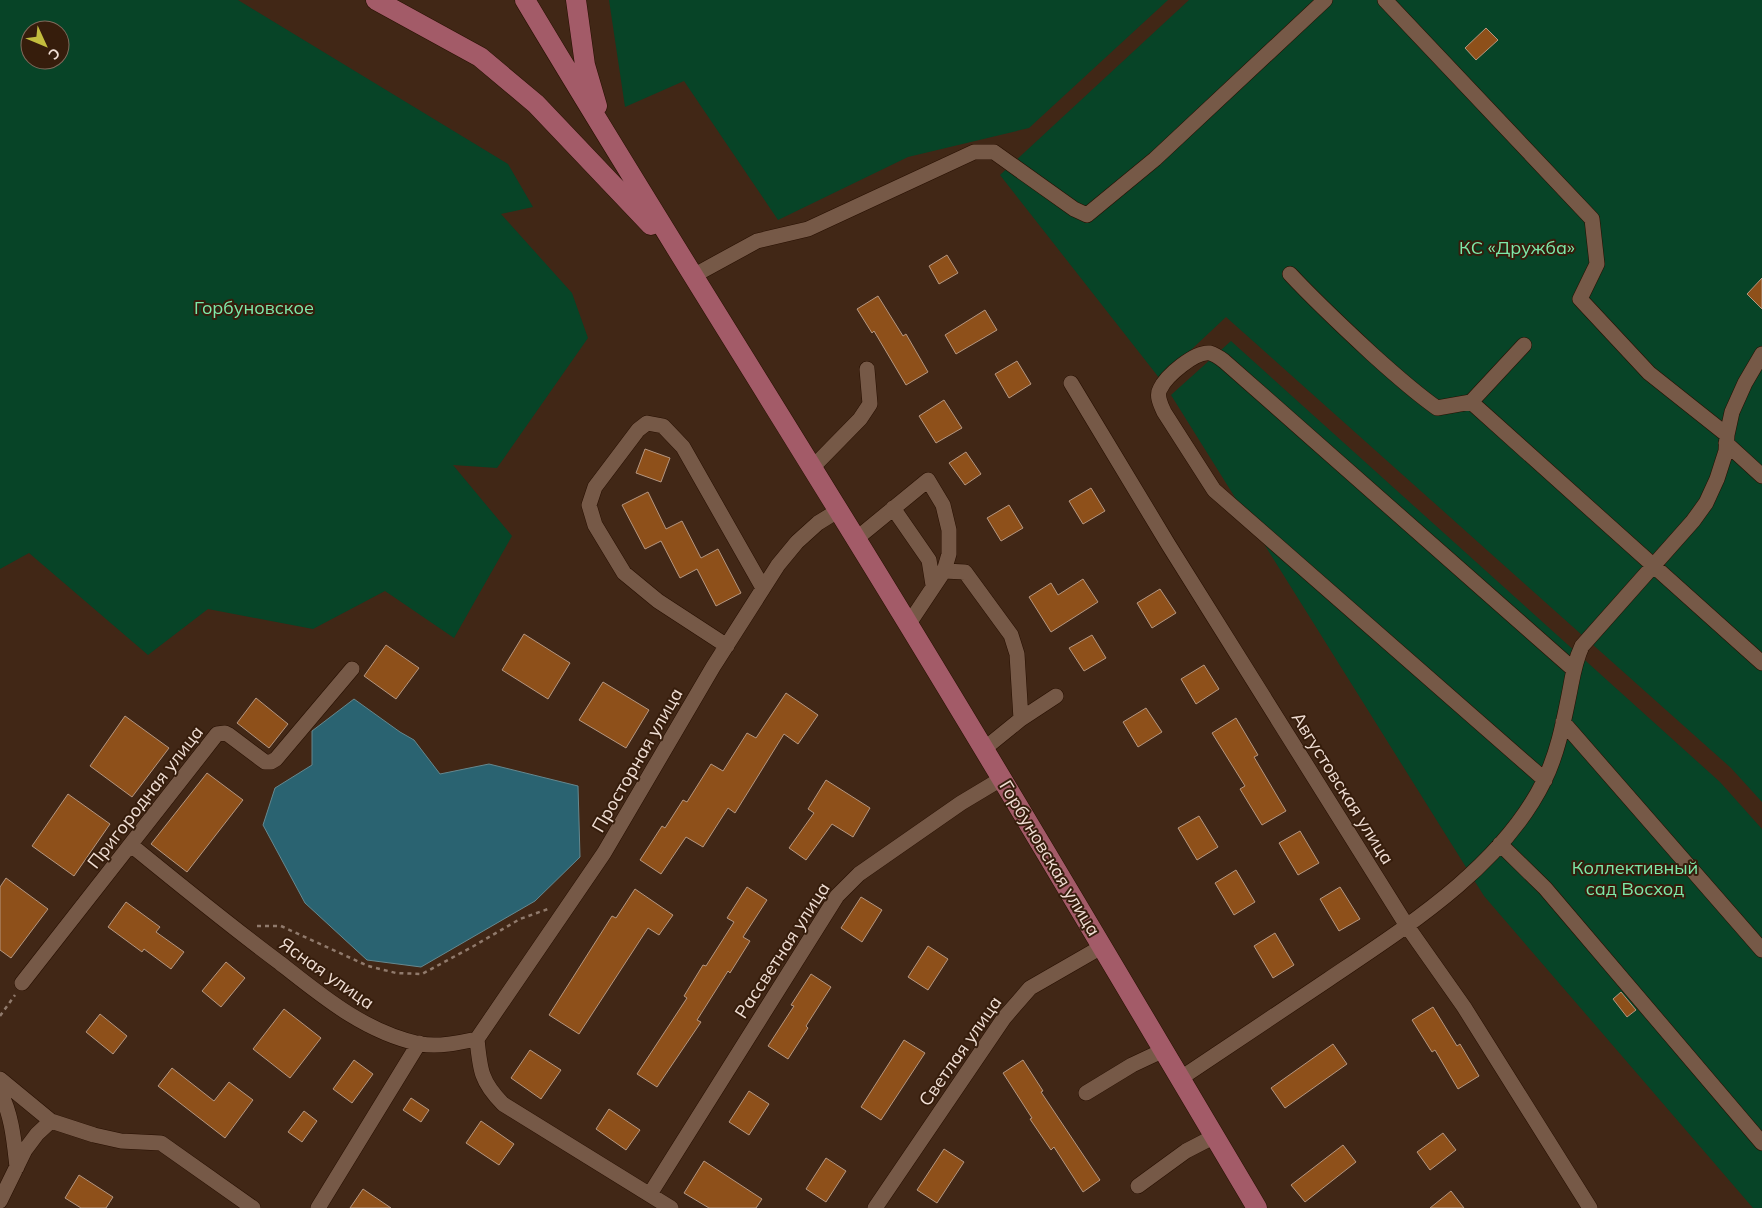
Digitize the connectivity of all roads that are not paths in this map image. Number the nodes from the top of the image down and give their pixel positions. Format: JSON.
{"nodes":[{"id":1,"x":376,"y":0,"type":"edge"},
{"id":2,"x":525,"y":0,"type":"edge"},
{"id":3,"x":576,"y":0,"type":"edge"},
{"id":4,"x":1325,"y":0,"type":"edge"},
{"id":5,"x":1385,"y":0,"type":"edge"},
{"id":6,"x":615,"y":150,"type":"junction"},
{"id":7,"x":680,"y":256,"type":"junction"},
{"id":8,"x":1290,"y":274,"type":"dead end"},
{"id":9,"x":693,"y":276,"type":"junction"},
{"id":10,"x":1524,"y":345,"type":"dead end"},
{"id":11,"x":1762,"y":354,"type":"edge"},
{"id":12,"x":867,"y":369,"type":"dead end"},
{"id":13,"x":1071,"y":383,"type":"dead end"},
{"id":14,"x":1470,"y":402,"type":"junction"},
{"id":15,"x":1726,"y":439,"type":"junction"},
{"id":16,"x":812,"y":468,"type":"junction"},
{"id":17,"x":1762,"y":476,"type":"edge"},
{"id":18,"x":893,"y":508,"type":"junction"},
{"id":19,"x":839,"y":510,"type":"junction"},
{"id":20,"x":856,"y":539,"type":"junction"},
{"id":21,"x":1653,"y":566,"type":"junction"},
{"id":22,"x":944,"y":571,"type":"junction"},
{"id":23,"x":933,"y":585,"type":"junction"},
{"id":24,"x":764,"y":588,"type":"junction"},
{"id":25,"x":908,"y":625,"type":"junction"},
{"id":26,"x":727,"y":646,"type":"junction"},
{"id":27,"x":1762,"y":663,"type":"edge"},
{"id":28,"x":352,"y":669,"type":"dead end"},
{"id":29,"x":1573,"y":669,"type":"junction"},
{"id":30,"x":1056,"y":696,"type":"dead end"},
{"id":31,"x":1021,"y":719,"type":"junction"},
{"id":32,"x":1563,"y":722,"type":"junction"},
{"id":33,"x":984,"y":749,"type":"junction"},
{"id":34,"x":1001,"y":779,"type":"junction"},
{"id":35,"x":1545,"y":780,"type":"junction"},
{"id":36,"x":1500,"y":844,"type":"junction"},
{"id":37,"x":130,"y":845,"type":"junction"},
{"id":38,"x":1407,"y":926,"type":"junction"},
{"id":39,"x":1104,"y":946,"type":"junction"},
{"id":40,"x":1762,"y":950,"type":"edge"},
{"id":41,"x":22,"y":983,"type":"road end"},
{"id":42,"x":477,"y":1039,"type":"junction"},
{"id":43,"x":419,"y":1043,"type":"junction"},
{"id":44,"x":1164,"y":1050,"type":"junction"},
{"id":45,"x":1181,"y":1078,"type":"junction"},
{"id":46,"x":0,"y":1079,"type":"edge"},
{"id":47,"x":0,"y":1092,"type":"edge"},
{"id":48,"x":1086,"y":1093,"type":"dead end"},
{"id":49,"x":51,"y":1121,"type":"junction"},
{"id":50,"x":1215,"y":1136,"type":"junction"},
{"id":51,"x":1762,"y":1143,"type":"edge"},
{"id":52,"x":17,"y":1168,"type":"junction"},
{"id":53,"x":1138,"y":1186,"type":"dead end"},
{"id":54,"x":650,"y":1194,"type":"junction"},
{"id":55,"x":0,"y":1201,"type":"edge"},
{"id":56,"x":1256,"y":1207,"type":"edge"},
{"id":57,"x":253,"y":1208,"type":"edge"},
{"id":58,"x":318,"y":1208,"type":"edge"},
{"id":59,"x":671,"y":1208,"type":"edge"},
{"id":60,"x":875,"y":1208,"type":"edge"},
{"id":61,"x":1590,"y":1208,"type":"edge"}],
"edges":[{"from":1,"to":7,"type":"main road"},
{"from":2,"to":6,"type":"main road"},
{"from":3,"to":6,"type":"main road"},
{"from":4,"to":9,"type":"street"},
{"from":5,"to":15,"type":"street"},
{"from":6,"to":7,"type":"main road"},
{"from":7,"to":9,"type":"main road","name":"Горбуновская улица"},
{"from":8,"to":14,"type":"street"},
{"from":9,"to":16,"type":"main road","name":"Горбуновская улица"},
{"from":10,"to":14,"type":"street"},
{"from":11,"to":15,"type":"street"},
{"from":12,"to":16,"type":"street"},
{"from":13,"to":38,"type":"street","name":"Августовская улица"},
{"from":14,"to":21,"type":"street"},
{"from":15,"to":17,"type":"street"},
{"from":15,"to":21,"type":"street"},
{"from":16,"to":19,"type":"main road","name":"Горбуновская улица"},
{"from":18,"to":20,"type":"street"},
{"from":18,"to":22,"type":"street"},
{"from":18,"to":23,"type":"street"},
{"from":19,"to":20,"type":"main road","name":"Горбуновская улица"},
{"from":19,"to":24,"type":"street","name":"Просторная улица"},
{"from":20,"to":25,"type":"main road","name":"Горбуновская улица"},
{"from":21,"to":27,"type":"street"},
{"from":21,"to":29,"type":"street"},
{"from":22,"to":23,"type":"street"},
{"from":22,"to":31,"type":"street"},
{"from":23,"to":25,"type":"street"},
{"from":24,"to":26,"type":"street","name":"Просторная улица"},
{"from":24,"to":26,"type":"street"},
{"from":25,"to":33,"type":"main road","name":"Горбуновская улица"},
{"from":26,"to":42,"type":"street","name":"Просторная улица"},
{"from":28,"to":37,"type":"street","name":"Пригородная улица"},
{"from":29,"to":32,"type":"street"},
{"from":29,"to":35,"type":"street"},
{"from":30,"to":31,"type":"street"},
{"from":31,"to":33,"type":"street"},
{"from":32,"to":35,"type":"street"},
{"from":32,"to":40,"type":"street"},
{"from":33,"to":34,"type":"main road","name":"Горбуновская улица"},
{"from":34,"to":39,"type":"main road","name":"Горбуновская улица"},
{"from":34,"to":54,"type":"street","name":"Рассветная улица"},
{"from":35,"to":36,"type":"street"},
{"from":36,"to":38,"type":"street"},
{"from":36,"to":51,"type":"street"},
{"from":37,"to":41,"type":"street","name":"Пригородная улица"},
{"from":37,"to":43,"type":"street","name":"Ясная улица"},
{"from":38,"to":45,"type":"street"},
{"from":38,"to":61,"type":"street","name":"Августовская улица"},
{"from":39,"to":44,"type":"main road","name":"Горбуновская улица"},
{"from":39,"to":60,"type":"street","name":"Светлая улица"},
{"from":42,"to":43,"type":"street","name":"Ясная улица"},
{"from":42,"to":54,"type":"street"},
{"from":43,"to":58,"type":"street"},
{"from":44,"to":45,"type":"main road","name":"Горбуновская улица"},
{"from":44,"to":48,"type":"street"},
{"from":45,"to":50,"type":"main road","name":"Горбуновская улица"},
{"from":46,"to":49,"type":"street"},
{"from":47,"to":52,"type":"street"},
{"from":49,"to":52,"type":"street"},
{"from":49,"to":57,"type":"street"},
{"from":50,"to":53,"type":"street"},
{"from":50,"to":56,"type":"main road","name":"Горбуновская улица"},
{"from":52,"to":55,"type":"street"},
{"from":54,"to":59,"type":"street"}]}
